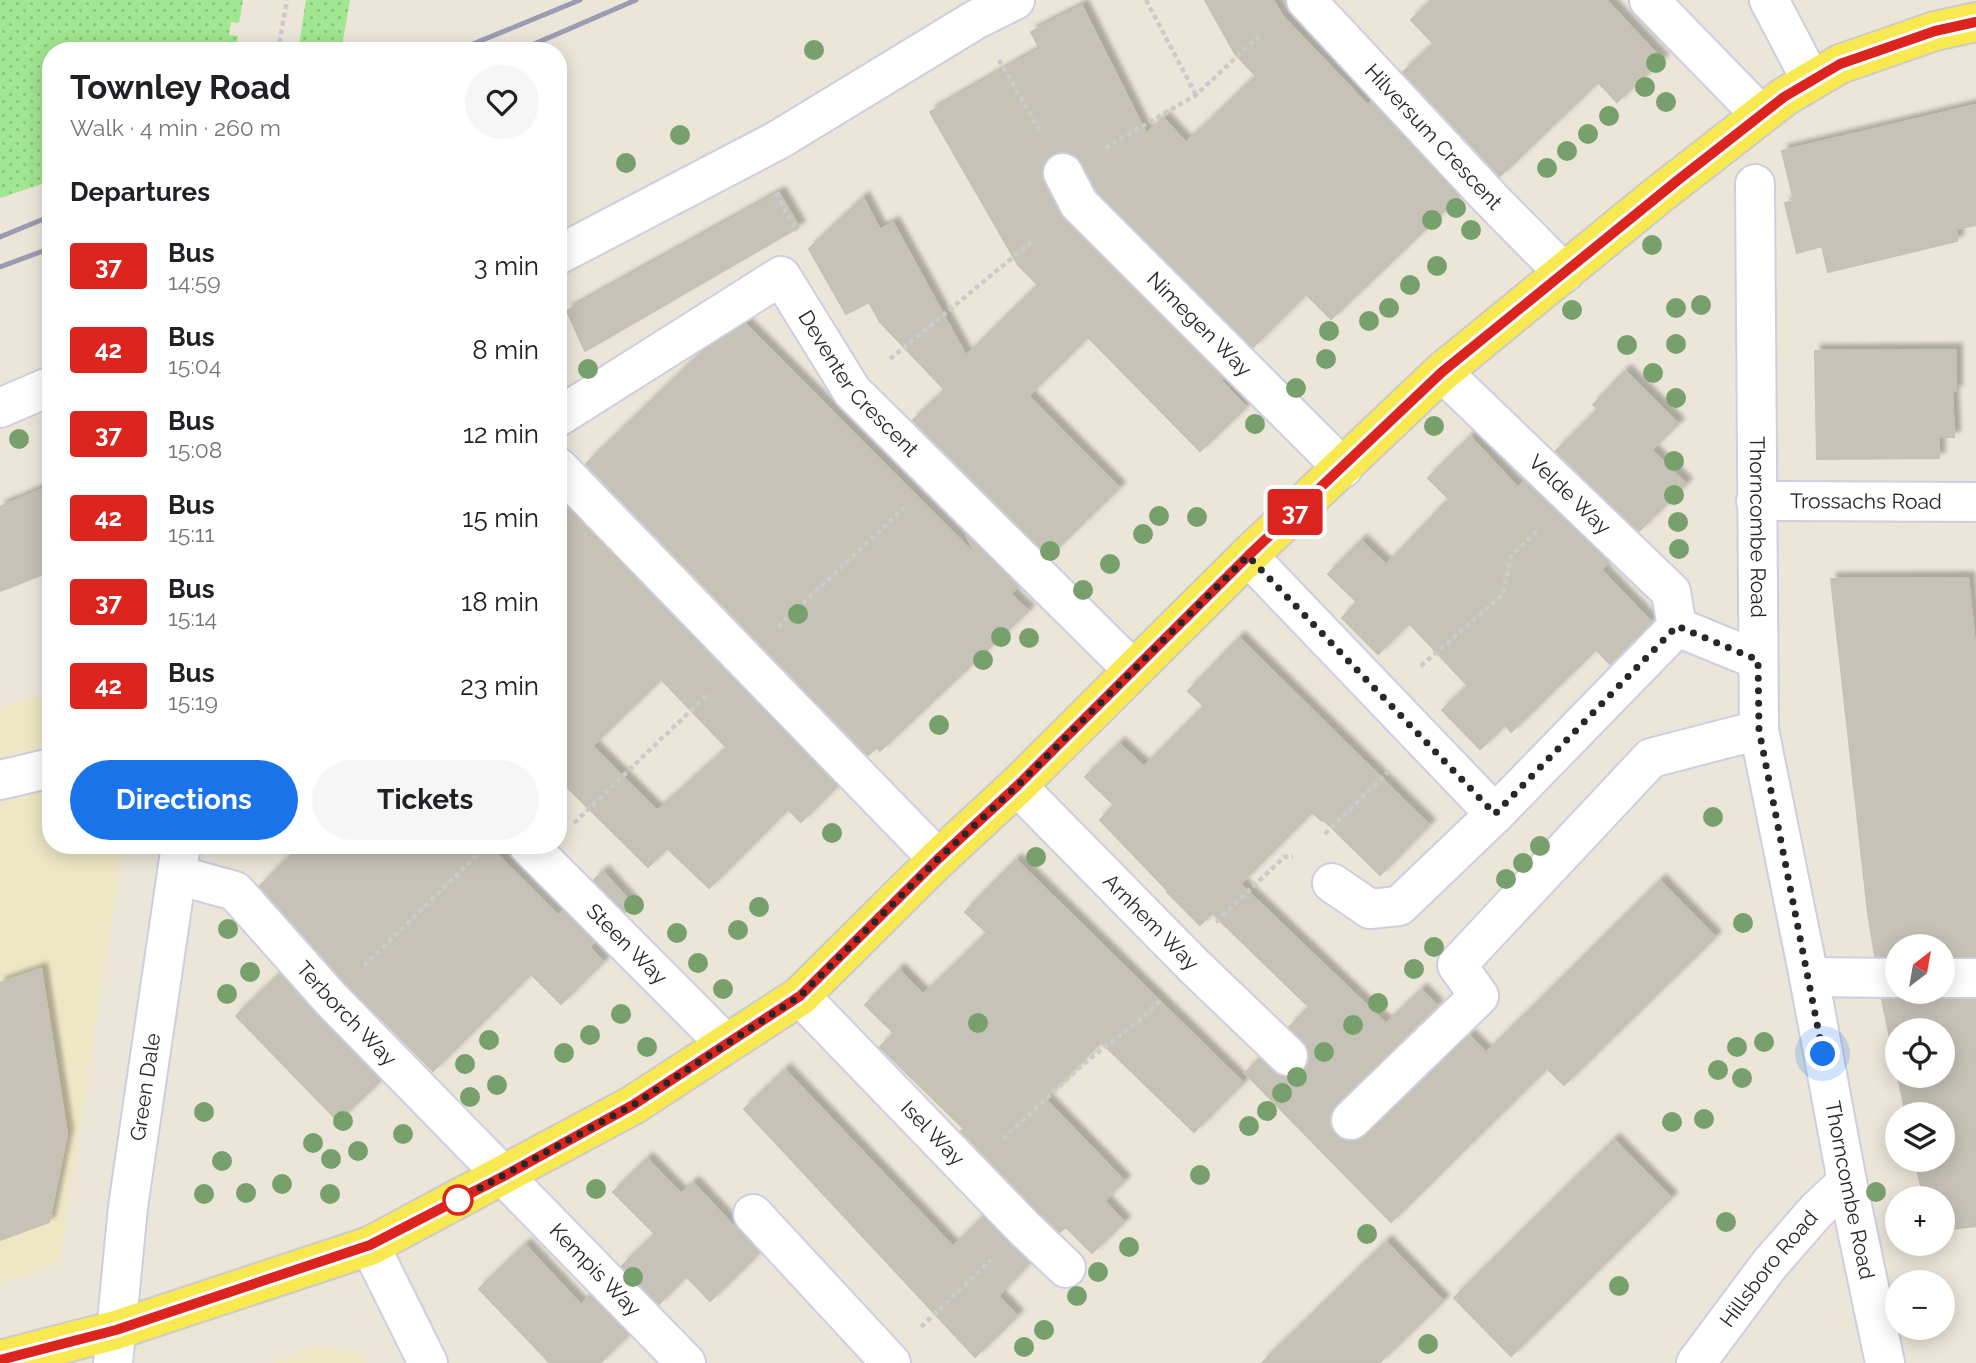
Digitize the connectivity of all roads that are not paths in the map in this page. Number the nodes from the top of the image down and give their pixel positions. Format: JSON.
{"nodes":[{"id":1,"x":1015,"y":0,"type":"edge"},
{"id":2,"x":1306,"y":0,"type":"edge"},
{"id":3,"x":1649,"y":0,"type":"edge"},
{"id":4,"x":1769,"y":0,"type":"edge"},
{"id":5,"x":1976,"y":22,"type":"edge"},
{"id":6,"x":1811,"y":80,"type":"junction"},
{"id":7,"x":1760,"y":114,"type":"junction"},
{"id":8,"x":1063,"y":173,"type":"road end"},
{"id":9,"x":1755,"y":184,"type":"dead end"},
{"id":10,"x":567,"y":250,"type":"edge"},
{"id":11,"x":1564,"y":273,"type":"junction"},
{"id":12,"x":1442,"y":372,"type":"junction"},
{"id":13,"x":42,"y":390,"type":"edge"},
{"id":14,"x":0,"y":408,"type":"edge"},
{"id":15,"x":567,"y":411,"type":"edge"},
{"id":16,"x":1343,"y":468,"type":"junction"},
{"id":17,"x":567,"y":476,"type":"edge"},
{"id":18,"x":1756,"y":501,"type":"junction"},
{"id":19,"x":1976,"y":502,"type":"edge"},
{"id":20,"x":1248,"y":556,"type":"junction"},
{"id":21,"x":1677,"y":626,"type":"junction"},
{"id":22,"x":1758,"y":660,"type":"junction"},
{"id":23,"x":1132,"y":669,"type":"junction"},
{"id":24,"x":1759,"y":730,"type":"junction"},
{"id":25,"x":42,"y":770,"type":"edge"},
{"id":26,"x":0,"y":780,"type":"edge"},
{"id":27,"x":1017,"y":786,"type":"junction"},
{"id":28,"x":1495,"y":814,"type":"junction"},
{"id":29,"x":537,"y":854,"type":"edge"},
{"id":30,"x":938,"y":859,"type":"junction"},
{"id":31,"x":179,"y":860,"type":"edge"},
{"id":32,"x":1332,"y":883,"type":"dead end"},
{"id":33,"x":1809,"y":977,"type":"junction"},
{"id":34,"x":1885,"y":978,"type":"edge"},
{"id":35,"x":1955,"y":978,"type":"edge"},
{"id":36,"x":1976,"y":978,"type":"edge"},
{"id":37,"x":800,"y":996,"type":"junction"},
{"id":38,"x":725,"y":1043,"type":"junction"},
{"id":39,"x":1288,"y":1056,"type":"dead end"},
{"id":40,"x":1351,"y":1120,"type":"dead end"},
{"id":41,"x":504,"y":1176,"type":"junction"},
{"id":42,"x":1847,"y":1182,"type":"junction"},
{"id":43,"x":752,"y":1214,"type":"dead end"},
{"id":44,"x":370,"y":1245,"type":"junction"},
{"id":45,"x":1066,"y":1268,"type":"dead end"},
{"id":46,"x":115,"y":1347,"type":"edge"},
{"id":47,"x":0,"y":1360,"type":"edge"},
{"id":48,"x":890,"y":1361,"type":"edge"},
{"id":49,"x":428,"y":1363,"type":"edge"},
{"id":50,"x":686,"y":1363,"type":"edge"},
{"id":51,"x":1696,"y":1363,"type":"edge"},
{"id":52,"x":1885,"y":1363,"type":"edge"}],
"edges":[{"from":1,"to":10,"type":"street"},
{"from":2,"to":11,"type":"street","name":"Hilversum Crescent"},
{"from":3,"to":7,"type":"street"},
{"from":4,"to":6,"type":"street"},
{"from":5,"to":6,"type":"main road"},
{"from":6,"to":7,"type":"main road"},
{"from":7,"to":11,"type":"main road"},
{"from":8,"to":16,"type":"street","name":"Nimegen Way"},
{"from":9,"to":18,"type":"street","name":"Thorncombe Road"},
{"from":11,"to":12,"type":"main road"},
{"from":12,"to":16,"type":"main road"},
{"from":12,"to":21,"type":"street","name":"Velde Way"},
{"from":13,"to":14,"type":"street"},
{"from":15,"to":23,"type":"street","name":"Deventer Crescent"},
{"from":16,"to":20,"type":"main road"},
{"from":17,"to":30,"type":"street"},
{"from":18,"to":19,"type":"street","name":"Trossachs Road"},
{"from":18,"to":22,"type":"street","name":"Thorncombe Road"},
{"from":20,"to":23,"type":"main road"},
{"from":20,"to":28,"type":"street"},
{"from":21,"to":22,"type":"street"},
{"from":21,"to":28,"type":"street"},
{"from":22,"to":24,"type":"street","name":"Thorncombe Road"},
{"from":23,"to":27,"type":"main road"},
{"from":24,"to":33,"type":"street","name":"Thorncombe Road"},
{"from":24,"to":40,"type":"street"},
{"from":25,"to":26,"type":"street"},
{"from":27,"to":30,"type":"main road"},
{"from":27,"to":39,"type":"street","name":"Arnhem Way"},
{"from":28,"to":32,"type":"street"},
{"from":29,"to":38,"type":"street","name":"Steen Way"},
{"from":30,"to":37,"type":"main road"},
{"from":31,"to":41,"type":"street","name":"Terborch Way"},
{"from":31,"to":46,"type":"street","name":"Green Dale"},
{"from":33,"to":34,"type":"street"},
{"from":33,"to":42,"type":"street","name":"Thorncombe Road"},
{"from":35,"to":36,"type":"street"},
{"from":37,"to":38,"type":"main road"},
{"from":37,"to":45,"type":"street","name":"Isel Way"},
{"from":38,"to":41,"type":"main road"},
{"from":41,"to":44,"type":"main road"},
{"from":41,"to":50,"type":"street","name":"Kempis Way"},
{"from":42,"to":51,"type":"street","name":"Hillsboro Road"},
{"from":42,"to":52,"type":"street","name":"Thorncombe Road"},
{"from":43,"to":48,"type":"street"},
{"from":44,"to":46,"type":"main road"},
{"from":44,"to":49,"type":"street"},
{"from":46,"to":47,"type":"main road"}]}
